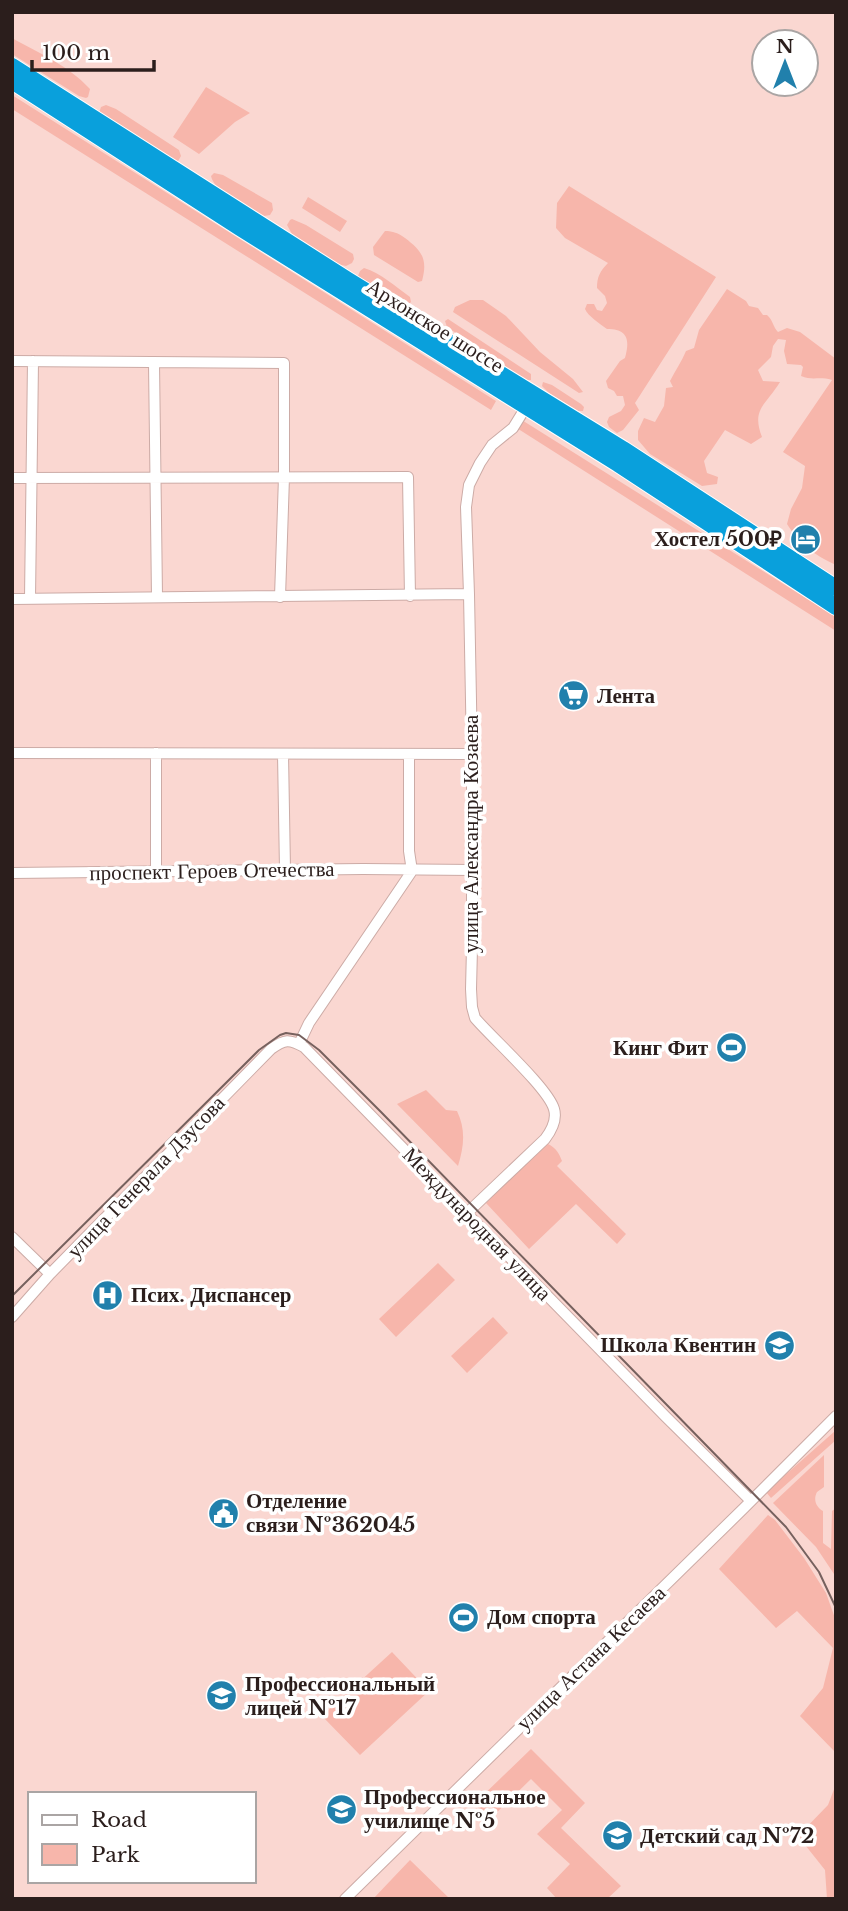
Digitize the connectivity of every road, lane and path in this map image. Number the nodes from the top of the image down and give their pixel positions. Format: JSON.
{"nodes":[{"id":1,"x":12,"y":66,"type":"edge"},
{"id":2,"x":12,"y":81,"type":"edge"},
{"id":3,"x":12,"y":361,"type":"edge"},
{"id":4,"x":33,"y":361,"type":"junction"},
{"id":5,"x":154,"y":363,"type":"junction"},
{"id":6,"x":529,"y":401,"type":"junction"},
{"id":7,"x":284,"y":477,"type":"junction"},
{"id":8,"x":12,"y":478,"type":"edge"},
{"id":9,"x":31,"y":478,"type":"junction"},
{"id":10,"x":157,"y":479,"type":"junction"},
{"id":11,"x":836,"y":588,"type":"edge"},
{"id":12,"x":470,"y":594,"type":"junction"},
{"id":13,"x":157,"y":596,"type":"junction"},
{"id":14,"x":410,"y":596,"type":"junction"},
{"id":15,"x":280,"y":597,"type":"junction"},
{"id":16,"x":12,"y":599,"type":"edge"},
{"id":17,"x":30,"y":599,"type":"junction"},
{"id":18,"x":836,"y":607,"type":"edge"},
{"id":19,"x":12,"y":753,"type":"edge"},
{"id":20,"x":156,"y":753,"type":"junction"},
{"id":21,"x":283,"y":754,"type":"junction"},
{"id":22,"x":409,"y":754,"type":"junction"},
{"id":23,"x":472,"y":754,"type":"junction"},
{"id":24,"x":285,"y":870,"type":"junction"},
{"id":25,"x":472,"y":870,"type":"junction"},
{"id":26,"x":412,"y":871,"type":"junction"},
{"id":27,"x":156,"y":872,"type":"junction"},
{"id":28,"x":12,"y":873,"type":"edge"},
{"id":29,"x":299,"y":1044,"type":"junction"},
{"id":30,"x":466,"y":1214,"type":"junction"},
{"id":31,"x":12,"y":1237,"type":"edge"},
{"id":32,"x":50,"y":1274,"type":"junction"},
{"id":33,"x":12,"y":1317,"type":"edge"},
{"id":34,"x":836,"y":1416,"type":"edge"},
{"id":35,"x":751,"y":1501,"type":"junction"},
{"id":36,"x":345,"y":1899,"type":"edge"}],
"edges":[{"from":1,"to":6,"type":"highway","name":"Архонское шоссе"},
{"from":2,"to":6,"type":"highway","name":"Архонское шоссе"},
{"from":3,"to":4,"type":"street"},
{"from":4,"to":5,"type":"street"},
{"from":4,"to":9,"type":"street"},
{"from":5,"to":7,"type":"street"},
{"from":5,"to":10,"type":"street"},
{"from":6,"to":11,"type":"highway","name":"Архонское шоссе"},
{"from":6,"to":12,"type":"street","name":"улица Александра Козаева"},
{"from":6,"to":18,"type":"highway","name":"Архонское шоссе"},
{"from":7,"to":10,"type":"street"},
{"from":7,"to":14,"type":"street"},
{"from":7,"to":15,"type":"street"},
{"from":8,"to":9,"type":"street"},
{"from":9,"to":10,"type":"street"},
{"from":9,"to":17,"type":"street"},
{"from":10,"to":13,"type":"street"},
{"from":12,"to":14,"type":"street"},
{"from":12,"to":23,"type":"street","name":"улица Александра Козаева"},
{"from":13,"to":15,"type":"street"},
{"from":13,"to":17,"type":"street"},
{"from":14,"to":15,"type":"street"},
{"from":16,"to":17,"type":"street"},
{"from":19,"to":20,"type":"street"},
{"from":20,"to":21,"type":"street"},
{"from":20,"to":27,"type":"street"},
{"from":21,"to":22,"type":"street"},
{"from":21,"to":24,"type":"street"},
{"from":22,"to":23,"type":"street"},
{"from":22,"to":26,"type":"street"},
{"from":23,"to":25,"type":"street","name":"улица Александра Козаева"},
{"from":24,"to":26,"type":"street","name":"проспект Героев Отечества"},
{"from":24,"to":27,"type":"street","name":"проспект Героев Отечества"},
{"from":25,"to":26,"type":"street","name":"проспект Героев Отечества"},
{"from":25,"to":30,"type":"street","name":"улица Александра Козаева"},
{"from":26,"to":29,"type":"street"},
{"from":27,"to":28,"type":"street","name":"проспект Героев Отечества"},
{"from":29,"to":30,"type":"street","name":"Международная улица"},
{"from":29,"to":32,"type":"street","name":"улица Генерала Дзусова"},
{"from":30,"to":35,"type":"street","name":"Международная улица"},
{"from":31,"to":32,"type":"street"},
{"from":32,"to":33,"type":"street","name":"улица Генерала Дзусова"},
{"from":34,"to":35,"type":"street","name":"улица Астана Кесаева"},
{"from":35,"to":36,"type":"street","name":"улица Астана Кесаева"}]}
